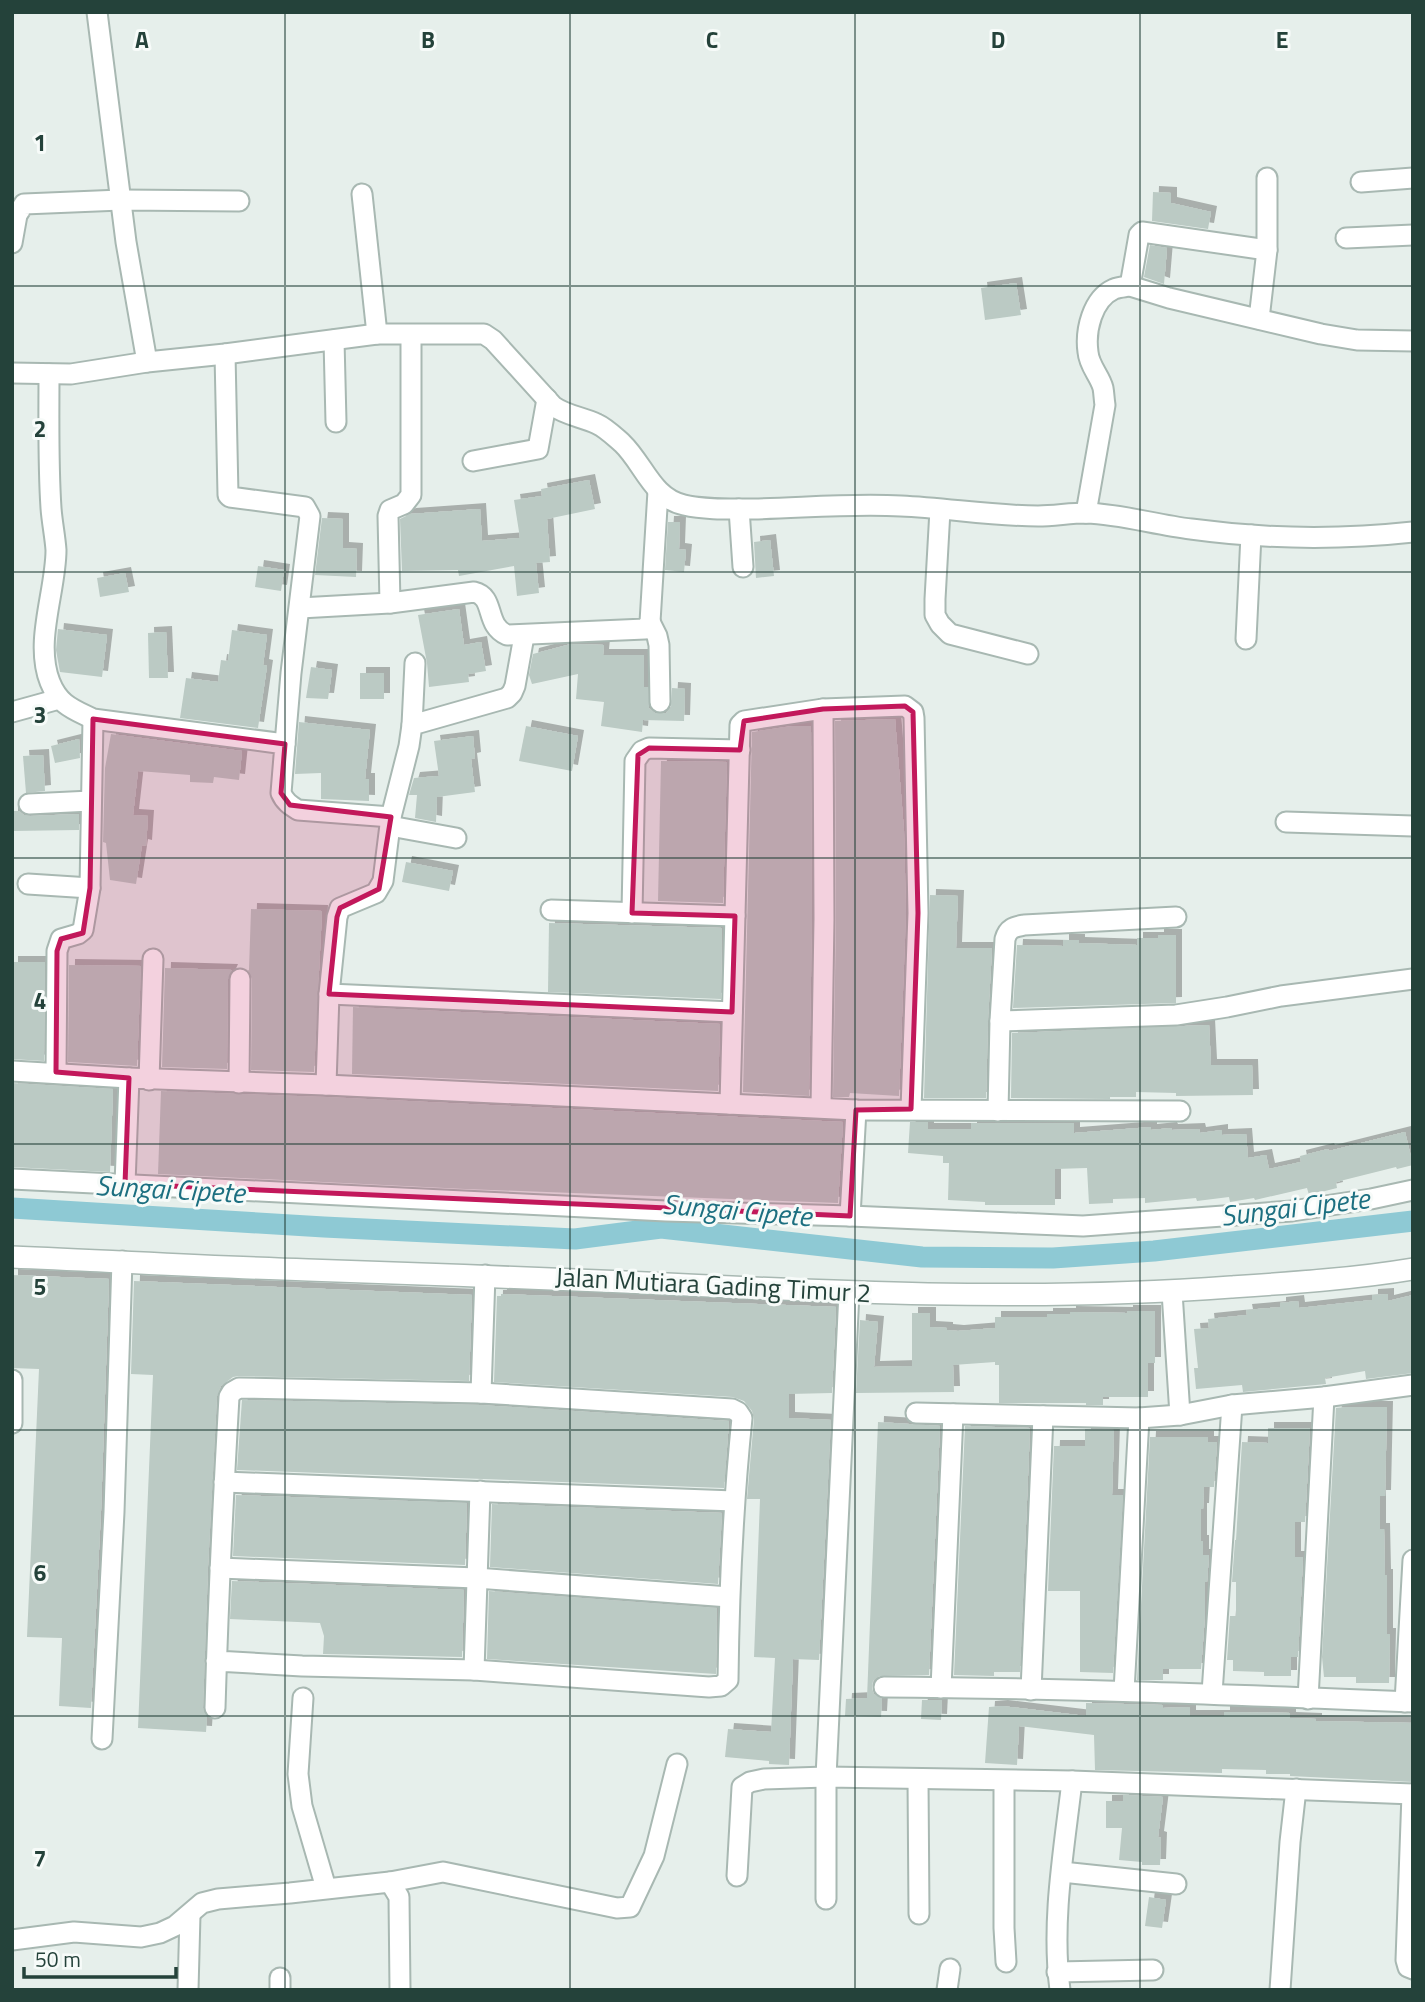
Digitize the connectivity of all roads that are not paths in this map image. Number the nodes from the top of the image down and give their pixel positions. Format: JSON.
{"nodes":[{"id":1,"x":97,"y":12,"type":"edge"},
{"id":2,"x":1267,"y":178,"type":"dead end"},
{"id":3,"x":1413,"y":178,"type":"edge"},
{"id":4,"x":1361,"y":182,"type":"dead end"},
{"id":5,"x":362,"y":194,"type":"dead end"},
{"id":6,"x":121,"y":200,"type":"junction"},
{"id":7,"x":239,"y":201,"type":"dead end"},
{"id":8,"x":1413,"y":235,"type":"edge"},
{"id":9,"x":1346,"y":238,"type":"dead end"},
{"id":10,"x":12,"y":243,"type":"edge"},
{"id":11,"x":1267,"y":250,"type":"junction"},
{"id":12,"x":1130,"y":286,"type":"junction"},
{"id":13,"x":1259,"y":319,"type":"junction"},
{"id":14,"x":377,"y":334,"type":"junction"},
{"id":15,"x":411,"y":335,"type":"junction"},
{"id":16,"x":334,"y":340,"type":"junction"},
{"id":17,"x":1413,"y":341,"type":"edge"},
{"id":18,"x":225,"y":354,"type":"junction"},
{"id":19,"x":147,"y":362,"type":"junction"},
{"id":20,"x":12,"y":373,"type":"edge"},
{"id":21,"x":49,"y":374,"type":"junction"},
{"id":22,"x":547,"y":399,"type":"junction"},
{"id":23,"x":336,"y":422,"type":"dead end"},
{"id":24,"x":473,"y":461,"type":"dead end"},
{"id":25,"x":658,"y":491,"type":"junction"},
{"id":26,"x":739,"y":509,"type":"junction"},
{"id":27,"x":940,"y":510,"type":"junction"},
{"id":28,"x":1086,"y":513,"type":"junction"},
{"id":29,"x":1413,"y":532,"type":"edge"},
{"id":30,"x":1251,"y":535,"type":"junction"},
{"id":31,"x":743,"y":567,"type":"dead end"},
{"id":32,"x":390,"y":603,"type":"junction"},
{"id":33,"x":300,"y":608,"type":"junction"},
{"id":34,"x":650,"y":622,"type":"junction"},
{"id":35,"x":524,"y":636,"type":"junction"},
{"id":36,"x":1245,"y":639,"type":"dead end"},
{"id":37,"x":1028,"y":654,"type":"dead end"},
{"id":38,"x":415,"y":663,"type":"dead end"},
{"id":39,"x":59,"y":699,"type":"junction"},
{"id":40,"x":660,"y":702,"type":"dead end"},
{"id":41,"x":823,"y":709,"type":"junction"},
{"id":42,"x":12,"y":712,"type":"edge"},
{"id":43,"x":93,"y":719,"type":"junction"},
{"id":44,"x":412,"y":725,"type":"junction"},
{"id":45,"x":285,"y":744,"type":"junction"},
{"id":46,"x":740,"y":750,"type":"junction"},
{"id":47,"x":91,"y":801,"type":"junction"},
{"id":48,"x":29,"y":804,"type":"dead end"},
{"id":49,"x":391,"y":822,"type":"junction"},
{"id":50,"x":1286,"y":822,"type":"dead end"},
{"id":51,"x":1413,"y":826,"type":"edge"},
{"id":52,"x":456,"y":838,"type":"dead end"},
{"id":53,"x":28,"y":884,"type":"dead end"},
{"id":54,"x":90,"y":888,"type":"junction"},
{"id":55,"x":551,"y":910,"type":"dead end"},
{"id":56,"x":632,"y":913,"type":"junction"},
{"id":57,"x":735,"y":916,"type":"junction"},
{"id":58,"x":1176,"y":917,"type":"dead end"},
{"id":59,"x":153,"y":958,"type":"dead end"},
{"id":60,"x":240,"y":979,"type":"dead end"},
{"id":61,"x":1413,"y":979,"type":"edge"},
{"id":62,"x":329,"y":994,"type":"junction"},
{"id":63,"x":732,"y":1012,"type":"junction"},
{"id":64,"x":1000,"y":1021,"type":"junction"},
{"id":65,"x":12,"y":1071,"type":"edge"},
{"id":66,"x":56,"y":1072,"type":"junction"},
{"id":67,"x":129,"y":1079,"type":"junction"},
{"id":68,"x":149,"y":1080,"type":"junction"},
{"id":69,"x":239,"y":1083,"type":"junction"},
{"id":70,"x":326,"y":1085,"type":"junction"},
{"id":71,"x":730,"y":1104,"type":"junction"},
{"id":72,"x":821,"y":1107,"type":"junction"},
{"id":73,"x":911,"y":1109,"type":"junction"},
{"id":74,"x":856,"y":1110,"type":"junction"},
{"id":75,"x":998,"y":1111,"type":"junction"},
{"id":76,"x":1180,"y":1111,"type":"dead end"},
{"id":77,"x":12,"y":1179,"type":"edge"},
{"id":78,"x":125,"y":1184,"type":"junction"},
{"id":79,"x":1413,"y":1190,"type":"edge"},
{"id":80,"x":850,"y":1216,"type":"junction"},
{"id":81,"x":12,"y":1257,"type":"edge"},
{"id":82,"x":122,"y":1261,"type":"junction"},
{"id":83,"x":1413,"y":1269,"type":"edge"},
{"id":84,"x":485,"y":1275,"type":"junction"},
{"id":85,"x":849,"y":1292,"type":"junction"},
{"id":86,"x":1172,"y":1292,"type":"junction"},
{"id":87,"x":13,"y":1380,"type":"edge"},
{"id":88,"x":1413,"y":1385,"type":"edge"},
{"id":89,"x":481,"y":1393,"type":"junction"},
{"id":90,"x":1324,"y":1397,"type":"junction"},
{"id":91,"x":1232,"y":1405,"type":"junction"},
{"id":92,"x":916,"y":1413,"type":"dead end"},
{"id":93,"x":953,"y":1414,"type":"junction"},
{"id":94,"x":1180,"y":1415,"type":"junction"},
{"id":95,"x":1043,"y":1416,"type":"junction"},
{"id":96,"x":1139,"y":1418,"type":"junction"},
{"id":97,"x":12,"y":1423,"type":"edge"},
{"id":98,"x":224,"y":1482,"type":"junction"},
{"id":99,"x":480,"y":1491,"type":"junction"},
{"id":100,"x":734,"y":1501,"type":"junction"},
{"id":101,"x":1413,"y":1560,"type":"edge"},
{"id":102,"x":220,"y":1568,"type":"junction"},
{"id":103,"x":476,"y":1578,"type":"junction"},
{"id":104,"x":729,"y":1597,"type":"junction"},
{"id":105,"x":216,"y":1661,"type":"junction"},
{"id":106,"x":474,"y":1670,"type":"junction"},
{"id":107,"x":884,"y":1687,"type":"dead end"},
{"id":108,"x":941,"y":1688,"type":"junction"},
{"id":109,"x":1031,"y":1690,"type":"junction"},
{"id":110,"x":1124,"y":1691,"type":"junction"},
{"id":111,"x":1212,"y":1693,"type":"junction"},
{"id":112,"x":303,"y":1698,"type":"dead end"},
{"id":113,"x":1308,"y":1699,"type":"junction"},
{"id":114,"x":1409,"y":1702,"type":"edge"},
{"id":115,"x":215,"y":1708,"type":"dead end"},
{"id":116,"x":102,"y":1739,"type":"dead end"},
{"id":117,"x":677,"y":1764,"type":"dead end"},
{"id":118,"x":826,"y":1777,"type":"junction"},
{"id":119,"x":918,"y":1779,"type":"junction"},
{"id":120,"x":1004,"y":1781,"type":"junction"},
{"id":121,"x":1072,"y":1781,"type":"junction"},
{"id":122,"x":1296,"y":1789,"type":"junction"},
{"id":123,"x":1412,"y":1794,"type":"edge"},
{"id":124,"x":1062,"y":1872,"type":"junction"},
{"id":125,"x":737,"y":1876,"type":"dead end"},
{"id":126,"x":390,"y":1882,"type":"junction"},
{"id":127,"x":1176,"y":1884,"type":"dead end"},
{"id":128,"x":326,"y":1888,"type":"junction"},
{"id":129,"x":826,"y":1899,"type":"dead end"},
{"id":130,"x":919,"y":1914,"type":"dead end"},
{"id":131,"x":190,"y":1915,"type":"junction"},
{"id":132,"x":12,"y":1940,"type":"edge"},
{"id":133,"x":1006,"y":1962,"type":"dead end"},
{"id":134,"x":950,"y":1969,"type":"dead end"},
{"id":135,"x":1413,"y":1969,"type":"edge"},
{"id":136,"x":1153,"y":1970,"type":"dead end"},
{"id":137,"x":1058,"y":1981,"type":"edge"},
{"id":138,"x":188,"y":1990,"type":"edge"},
{"id":139,"x":400,"y":1990,"type":"edge"},
{"id":140,"x":947,"y":1990,"type":"edge"},
{"id":141,"x":1280,"y":1990,"type":"edge"}],
"edges":[{"from":1,"to":6,"type":"street"},
{"from":2,"to":11,"type":"street"},
{"from":3,"to":4,"type":"street"},
{"from":5,"to":14,"type":"street"},
{"from":6,"to":7,"type":"street"},
{"from":6,"to":10,"type":"street"},
{"from":6,"to":19,"type":"street"},
{"from":8,"to":9,"type":"street"},
{"from":11,"to":12,"type":"street"},
{"from":11,"to":13,"type":"street"},
{"from":12,"to":13,"type":"street"},
{"from":12,"to":28,"type":"street"},
{"from":13,"to":17,"type":"street"},
{"from":14,"to":15,"type":"street"},
{"from":14,"to":16,"type":"street"},
{"from":15,"to":22,"type":"street"},
{"from":15,"to":32,"type":"street"},
{"from":16,"to":18,"type":"street"},
{"from":16,"to":23,"type":"street"},
{"from":18,"to":19,"type":"street"},
{"from":18,"to":33,"type":"street"},
{"from":19,"to":21,"type":"street"},
{"from":20,"to":21,"type":"street"},
{"from":21,"to":39,"type":"street"},
{"from":22,"to":24,"type":"street"},
{"from":22,"to":25,"type":"street"},
{"from":25,"to":26,"type":"street"},
{"from":25,"to":34,"type":"street"},
{"from":26,"to":27,"type":"street"},
{"from":26,"to":31,"type":"street"},
{"from":27,"to":28,"type":"street"},
{"from":27,"to":37,"type":"street"},
{"from":28,"to":30,"type":"street"},
{"from":29,"to":30,"type":"street"},
{"from":30,"to":36,"type":"street"},
{"from":32,"to":33,"type":"street"},
{"from":32,"to":35,"type":"street"},
{"from":33,"to":45,"type":"street"},
{"from":34,"to":35,"type":"street"},
{"from":34,"to":40,"type":"street"},
{"from":35,"to":44,"type":"street"},
{"from":38,"to":44,"type":"street"},
{"from":39,"to":42,"type":"street"},
{"from":39,"to":43,"type":"street"},
{"from":41,"to":46,"type":"street"},
{"from":41,"to":72,"type":"street"},
{"from":41,"to":73,"type":"street"},
{"from":43,"to":45,"type":"street"},
{"from":43,"to":47,"type":"street"},
{"from":44,"to":49,"type":"street"},
{"from":45,"to":49,"type":"street"},
{"from":46,"to":56,"type":"street"},
{"from":46,"to":57,"type":"street"},
{"from":47,"to":48,"type":"street"},
{"from":47,"to":54,"type":"street"},
{"from":49,"to":52,"type":"street"},
{"from":49,"to":62,"type":"street"},
{"from":50,"to":51,"type":"street"},
{"from":53,"to":54,"type":"street"},
{"from":54,"to":66,"type":"street"},
{"from":55,"to":56,"type":"street"},
{"from":56,"to":57,"type":"street"},
{"from":57,"to":63,"type":"street"},
{"from":58,"to":64,"type":"street"},
{"from":59,"to":68,"type":"street"},
{"from":60,"to":69,"type":"street"},
{"from":61,"to":64,"type":"street"},
{"from":62,"to":63,"type":"street"},
{"from":62,"to":70,"type":"street"},
{"from":63,"to":71,"type":"street"},
{"from":64,"to":75,"type":"street"},
{"from":65,"to":66,"type":"street"},
{"from":66,"to":67,"type":"street"},
{"from":67,"to":68,"type":"street"},
{"from":67,"to":78,"type":"street"},
{"from":68,"to":69,"type":"street"},
{"from":69,"to":70,"type":"street"},
{"from":70,"to":71,"type":"street"},
{"from":71,"to":72,"type":"street"},
{"from":72,"to":74,"type":"street"},
{"from":73,"to":74,"type":"street"},
{"from":73,"to":75,"type":"street"},
{"from":74,"to":80,"type":"street"},
{"from":75,"to":76,"type":"street"},
{"from":77,"to":78,"type":"street"},
{"from":78,"to":80,"type":"street"},
{"from":79,"to":80,"type":"street"},
{"from":81,"to":82,"type":"street","name":"Jalan Mutiara Gading Timur 2"},
{"from":82,"to":84,"type":"street","name":"Jalan Mutiara Gading Timur 2"},
{"from":82,"to":116,"type":"street"},
{"from":83,"to":86,"type":"street","name":"Jalan Mutiara Gading Timur 2"},
{"from":84,"to":85,"type":"street","name":"Jalan Mutiara Gading Timur 2"},
{"from":84,"to":89,"type":"street"},
{"from":85,"to":86,"type":"street","name":"Jalan Mutiara Gading Timur 2"},
{"from":85,"to":118,"type":"street"},
{"from":86,"to":94,"type":"street"},
{"from":87,"to":97,"type":"street"},
{"from":88,"to":90,"type":"street"},
{"from":89,"to":98,"type":"street"},
{"from":89,"to":100,"type":"street"},
{"from":90,"to":91,"type":"street"},
{"from":90,"to":113,"type":"street"},
{"from":91,"to":94,"type":"street"},
{"from":91,"to":111,"type":"street"},
{"from":92,"to":93,"type":"street"},
{"from":93,"to":95,"type":"street"},
{"from":93,"to":108,"type":"street"},
{"from":94,"to":96,"type":"street"},
{"from":95,"to":96,"type":"street"},
{"from":95,"to":109,"type":"street"},
{"from":96,"to":110,"type":"street"},
{"from":98,"to":99,"type":"street"},
{"from":98,"to":102,"type":"street"},
{"from":99,"to":100,"type":"street"},
{"from":99,"to":103,"type":"street"},
{"from":100,"to":104,"type":"street"},
{"from":101,"to":114,"type":"street"},
{"from":102,"to":103,"type":"street"},
{"from":102,"to":105,"type":"street"},
{"from":103,"to":104,"type":"street"},
{"from":103,"to":106,"type":"street"},
{"from":104,"to":106,"type":"street"},
{"from":105,"to":106,"type":"street"},
{"from":105,"to":115,"type":"street"},
{"from":107,"to":108,"type":"street"},
{"from":108,"to":109,"type":"street"},
{"from":109,"to":110,"type":"street"},
{"from":110,"to":111,"type":"street"},
{"from":111,"to":113,"type":"street"},
{"from":112,"to":128,"type":"street"},
{"from":113,"to":114,"type":"street"},
{"from":117,"to":126,"type":"street"},
{"from":118,"to":119,"type":"street"},
{"from":118,"to":125,"type":"street"},
{"from":118,"to":129,"type":"street"},
{"from":119,"to":120,"type":"street"},
{"from":119,"to":130,"type":"street"},
{"from":120,"to":121,"type":"street"},
{"from":120,"to":133,"type":"street"},
{"from":121,"to":122,"type":"street"},
{"from":121,"to":124,"type":"street"},
{"from":122,"to":123,"type":"street"},
{"from":122,"to":141,"type":"street"},
{"from":123,"to":135,"type":"street"},
{"from":124,"to":127,"type":"street"},
{"from":124,"to":137,"type":"street"},
{"from":126,"to":128,"type":"street"},
{"from":126,"to":139,"type":"street"},
{"from":128,"to":131,"type":"street"},
{"from":131,"to":132,"type":"street"},
{"from":131,"to":138,"type":"street"},
{"from":134,"to":140,"type":"street"},
{"from":136,"to":137,"type":"street"}]}
